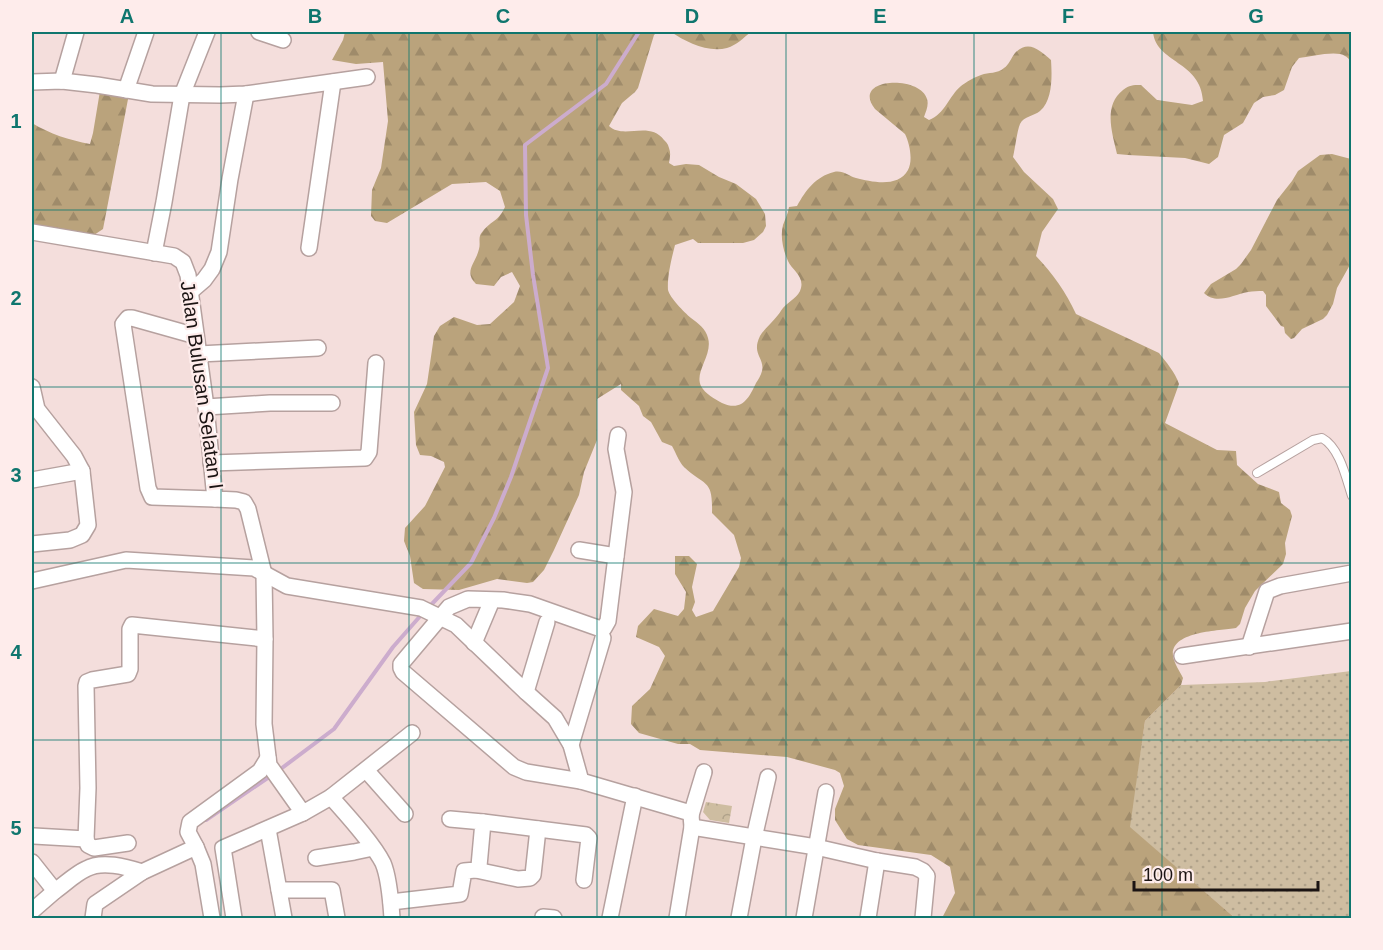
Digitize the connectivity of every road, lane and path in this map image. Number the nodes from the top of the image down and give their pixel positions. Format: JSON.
{"nodes":[{"id":1,"x":76,"y":32,"type":"edge"},
{"id":2,"x":146,"y":32,"type":"edge"},
{"id":3,"x":207,"y":32,"type":"edge"},
{"id":4,"x":259,"y":32,"type":"edge"},
{"id":5,"x":283,"y":40,"type":"dead end"},
{"id":6,"x":367,"y":77,"type":"dead end"},
{"id":7,"x":62,"y":81,"type":"junction"},
{"id":8,"x":32,"y":82,"type":"edge"},
{"id":9,"x":333,"y":82,"type":"junction"},
{"id":10,"x":126,"y":90,"type":"junction"},
{"id":11,"x":246,"y":94,"type":"junction"},
{"id":12,"x":182,"y":95,"type":"junction"},
{"id":13,"x":32,"y":232,"type":"edge"},
{"id":14,"x":309,"y":248,"type":"dead end"},
{"id":15,"x":154,"y":253,"type":"junction"},
{"id":16,"x":190,"y":292,"type":"junction"},
{"id":17,"x":196,"y":336,"type":"junction"},
{"id":18,"x":318,"y":348,"type":"dead end"},
{"id":19,"x":199,"y":354,"type":"junction"},
{"id":20,"x":376,"y":363,"type":"dead end"},
{"id":21,"x":32,"y":387,"type":"edge"},
{"id":22,"x":332,"y":404,"type":"dead end"},
{"id":23,"x":206,"y":407,"type":"junction"},
{"id":24,"x":34,"y":409,"type":"edge"},
{"id":25,"x":618,"y":435,"type":"dead end"},
{"id":26,"x":211,"y":464,"type":"junction"},
{"id":27,"x":82,"y":471,"type":"junction"},
{"id":28,"x":1257,"y":473,"type":"dead end"},
{"id":29,"x":32,"y":480,"type":"edge"},
{"id":30,"x":1352,"y":496,"type":"edge"},
{"id":31,"x":215,"y":499,"type":"junction"},
{"id":32,"x":32,"y":544,"type":"edge"},
{"id":33,"x":579,"y":550,"type":"dead end"},
{"id":34,"x":616,"y":556,"type":"junction"},
{"id":35,"x":1352,"y":573,"type":"edge"},
{"id":36,"x":264,"y":574,"type":"junction"},
{"id":37,"x":32,"y":581,"type":"edge"},
{"id":38,"x":490,"y":605,"type":"dead end"},
{"id":39,"x":430,"y":613,"type":"junction"},
{"id":40,"x":547,"y":622,"type":"dead end"},
{"id":41,"x":1352,"y":631,"type":"edge"},
{"id":42,"x":603,"y":638,"type":"dead end"},
{"id":43,"x":266,"y":639,"type":"junction"},
{"id":44,"x":474,"y":643,"type":"junction"},
{"id":45,"x":1249,"y":647,"type":"junction"},
{"id":46,"x":1182,"y":656,"type":"dead end"},
{"id":47,"x":526,"y":693,"type":"junction"},
{"id":48,"x":412,"y":733,"type":"dead end"},
{"id":49,"x":571,"y":745,"type":"junction"},
{"id":50,"x":268,"y":762,"type":"junction"},
{"id":51,"x":366,"y":770,"type":"junction"},
{"id":52,"x":704,"y":772,"type":"dead end"},
{"id":53,"x":768,"y":777,"type":"dead end"},
{"id":54,"x":581,"y":781,"type":"junction"},
{"id":55,"x":826,"y":792,"type":"dead end"},
{"id":56,"x":636,"y":796,"type":"junction"},
{"id":57,"x":331,"y":797,"type":"junction"},
{"id":58,"x":303,"y":813,"type":"junction"},
{"id":59,"x":405,"y":814,"type":"dead end"},
{"id":60,"x":450,"y":819,"type":"dead end"},
{"id":61,"x":692,"y":821,"type":"junction"},
{"id":62,"x":483,"y":822,"type":"junction"},
{"id":63,"x":268,"y":829,"type":"junction"},
{"id":64,"x":538,"y":829,"type":"junction"},
{"id":65,"x":34,"y":836,"type":"dead end"},
{"id":66,"x":754,"y":838,"type":"junction"},
{"id":67,"x":87,"y":839,"type":"junction"},
{"id":68,"x":128,"y":843,"type":"dead end"},
{"id":69,"x":196,"y":847,"type":"junction"},
{"id":70,"x":816,"y":847,"type":"junction"},
{"id":71,"x":373,"y":848,"type":"junction"},
{"id":72,"x":316,"y":858,"type":"dead end"},
{"id":73,"x":877,"y":861,"type":"junction"},
{"id":74,"x":32,"y":862,"type":"edge"},
{"id":75,"x":476,"y":870,"type":"junction"},
{"id":76,"x":142,"y":872,"type":"junction"},
{"id":77,"x":584,"y":880,"type":"dead end"},
{"id":78,"x":279,"y":890,"type":"junction"},
{"id":79,"x":55,"y":891,"type":"junction"},
{"id":80,"x":392,"y":902,"type":"junction"},
{"id":81,"x":32,"y":911,"type":"edge"},
{"id":82,"x":93,"y":918,"type":"edge"},
{"id":83,"x":212,"y":918,"type":"edge"},
{"id":84,"x":234,"y":918,"type":"edge"},
{"id":85,"x":284,"y":918,"type":"edge"},
{"id":86,"x":337,"y":918,"type":"edge"},
{"id":87,"x":392,"y":918,"type":"edge"},
{"id":88,"x":610,"y":918,"type":"edge"},
{"id":89,"x":677,"y":918,"type":"edge"},
{"id":90,"x":739,"y":918,"type":"edge"},
{"id":91,"x":804,"y":918,"type":"edge"},
{"id":92,"x":868,"y":918,"type":"edge"},
{"id":93,"x":923,"y":918,"type":"edge"}],
"edges":[{"from":1,"to":7,"type":"street"},
{"from":2,"to":10,"type":"street"},
{"from":3,"to":12,"type":"street"},
{"from":4,"to":5,"type":"street"},
{"from":6,"to":9,"type":"street"},
{"from":7,"to":8,"type":"street"},
{"from":7,"to":10,"type":"street"},
{"from":9,"to":11,"type":"street"},
{"from":9,"to":14,"type":"street"},
{"from":10,"to":12,"type":"street"},
{"from":11,"to":12,"type":"street"},
{"from":11,"to":16,"type":"street"},
{"from":12,"to":15,"type":"street"},
{"from":13,"to":15,"type":"street","name":"Jalan Bulusan Selatan I"},
{"from":15,"to":16,"type":"street","name":"Jalan Bulusan Selatan I"},
{"from":16,"to":17,"type":"street","name":"Jalan Bulusan Selatan I"},
{"from":17,"to":19,"type":"street","name":"Jalan Bulusan Selatan I"},
{"from":17,"to":31,"type":"street"},
{"from":18,"to":19,"type":"street"},
{"from":19,"to":23,"type":"street","name":"Jalan Bulusan Selatan I"},
{"from":20,"to":26,"type":"street"},
{"from":21,"to":24,"type":"street"},
{"from":22,"to":23,"type":"street"},
{"from":23,"to":26,"type":"street","name":"Jalan Bulusan Selatan I"},
{"from":24,"to":27,"type":"street"},
{"from":25,"to":34,"type":"street"},
{"from":26,"to":31,"type":"street","name":"Jalan Bulusan Selatan I"},
{"from":27,"to":29,"type":"street"},
{"from":27,"to":32,"type":"street"},
{"from":28,"to":30,"type":"lane"},
{"from":31,"to":36,"type":"street","name":"Jalan Bulusan Selatan I"},
{"from":33,"to":34,"type":"street"},
{"from":34,"to":39,"type":"street"},
{"from":35,"to":45,"type":"street"},
{"from":36,"to":37,"type":"street"},
{"from":36,"to":39,"type":"street"},
{"from":36,"to":43,"type":"street","name":"Jalan Bulusan Selatan I"},
{"from":38,"to":44,"type":"street"},
{"from":39,"to":44,"type":"street"},
{"from":39,"to":54,"type":"street"},
{"from":40,"to":47,"type":"street"},
{"from":41,"to":45,"type":"street"},
{"from":42,"to":49,"type":"street"},
{"from":43,"to":50,"type":"street","name":"Jalan Bulusan Selatan I"},
{"from":43,"to":67,"type":"street"},
{"from":44,"to":47,"type":"street"},
{"from":45,"to":46,"type":"street"},
{"from":47,"to":49,"type":"street"},
{"from":48,"to":51,"type":"street"},
{"from":49,"to":54,"type":"street"},
{"from":50,"to":58,"type":"street","name":"Jalan Bulusan Selatan I"},
{"from":50,"to":69,"type":"street"},
{"from":51,"to":57,"type":"street"},
{"from":51,"to":59,"type":"street"},
{"from":52,"to":61,"type":"street"},
{"from":53,"to":66,"type":"street"},
{"from":54,"to":56,"type":"street"},
{"from":55,"to":70,"type":"street"},
{"from":56,"to":61,"type":"street"},
{"from":56,"to":88,"type":"street"},
{"from":57,"to":58,"type":"street"},
{"from":57,"to":71,"type":"street"},
{"from":58,"to":63,"type":"street"},
{"from":60,"to":62,"type":"street"},
{"from":61,"to":66,"type":"street"},
{"from":61,"to":89,"type":"street"},
{"from":62,"to":64,"type":"street"},
{"from":62,"to":75,"type":"street"},
{"from":63,"to":78,"type":"street"},
{"from":63,"to":84,"type":"street"},
{"from":64,"to":75,"type":"street"},
{"from":64,"to":77,"type":"street"},
{"from":65,"to":67,"type":"street"},
{"from":66,"to":70,"type":"street"},
{"from":66,"to":90,"type":"street"},
{"from":67,"to":68,"type":"street"},
{"from":69,"to":76,"type":"street"},
{"from":69,"to":83,"type":"street"},
{"from":70,"to":73,"type":"street"},
{"from":70,"to":91,"type":"street"},
{"from":71,"to":72,"type":"street"},
{"from":71,"to":80,"type":"street"},
{"from":73,"to":92,"type":"street"},
{"from":73,"to":93,"type":"street"},
{"from":74,"to":79,"type":"street"},
{"from":75,"to":80,"type":"street"},
{"from":76,"to":79,"type":"street"},
{"from":76,"to":82,"type":"street"},
{"from":78,"to":85,"type":"street"},
{"from":78,"to":86,"type":"street"},
{"from":79,"to":81,"type":"street"},
{"from":80,"to":87,"type":"street"}]}
